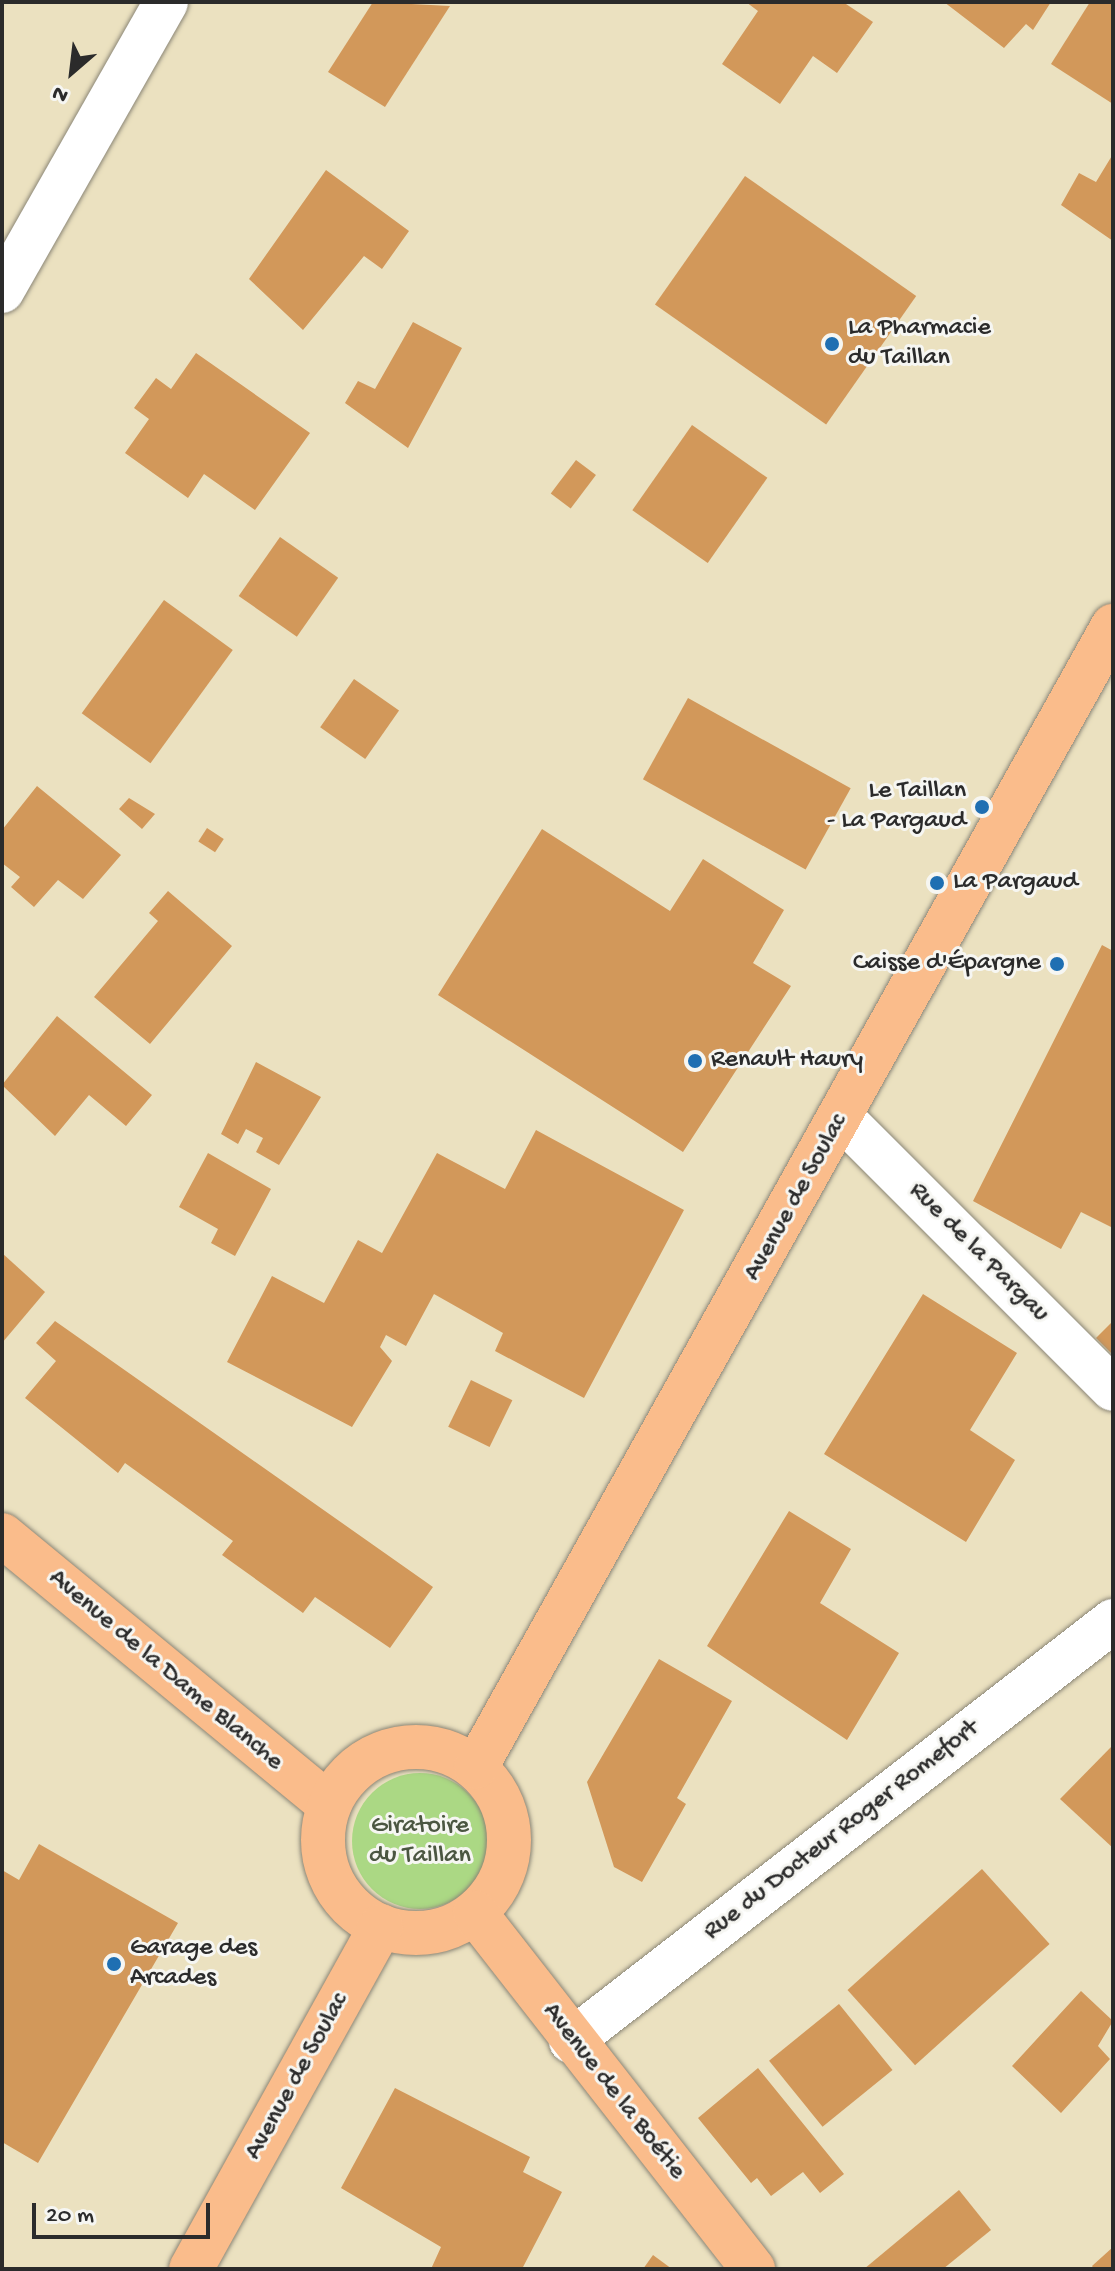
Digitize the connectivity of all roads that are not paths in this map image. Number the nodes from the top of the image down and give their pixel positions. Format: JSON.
{"nodes":[{"id":1,"x":166,"y":2,"type":"edge"},
{"id":2,"x":2,"y":291,"type":"edge"},
{"id":3,"x":1113,"y":626,"type":"edge"},
{"id":4,"x":842,"y":1118,"type":"junction"},
{"id":5,"x":1113,"y":1389,"type":"edge"},
{"id":6,"x":2,"y":1535,"type":"edge"},
{"id":7,"x":1113,"y":1621,"type":"edge"},
{"id":8,"x":476,"y":1767,"type":"junction"},
{"id":9,"x":329,"y":1805,"type":"junction"},
{"id":10,"x":475,"y":1913,"type":"junction"},
{"id":11,"x":381,"y":1926,"type":"junction"},
{"id":12,"x":571,"y":2041,"type":"junction"},
{"id":13,"x":191,"y":2269,"type":"edge"},
{"id":14,"x":753,"y":2269,"type":"edge"}],
"edges":[{"from":1,"to":2,"type":"street"},
{"from":3,"to":4,"type":"main road","name":"Avenue de Soulac"},
{"from":4,"to":5,"type":"street","name":"Rue de la Pargau"},
{"from":4,"to":8,"type":"main road","name":"Avenue de Soulac"},
{"from":6,"to":9,"type":"main road","name":"Avenue de la Dame Blanche"},
{"from":7,"to":12,"type":"street","name":"Rue du Docteur Roger Romefort"},
{"from":8,"to":9,"type":"main road"},
{"from":8,"to":10,"type":"main road"},
{"from":9,"to":11,"type":"main road"},
{"from":10,"to":11,"type":"main road"},
{"from":10,"to":12,"type":"main road","name":"Avenue de la Boétie"},
{"from":11,"to":13,"type":"main road","name":"Avenue de Soulac"},
{"from":12,"to":14,"type":"main road","name":"Avenue de la Boétie"}]}
